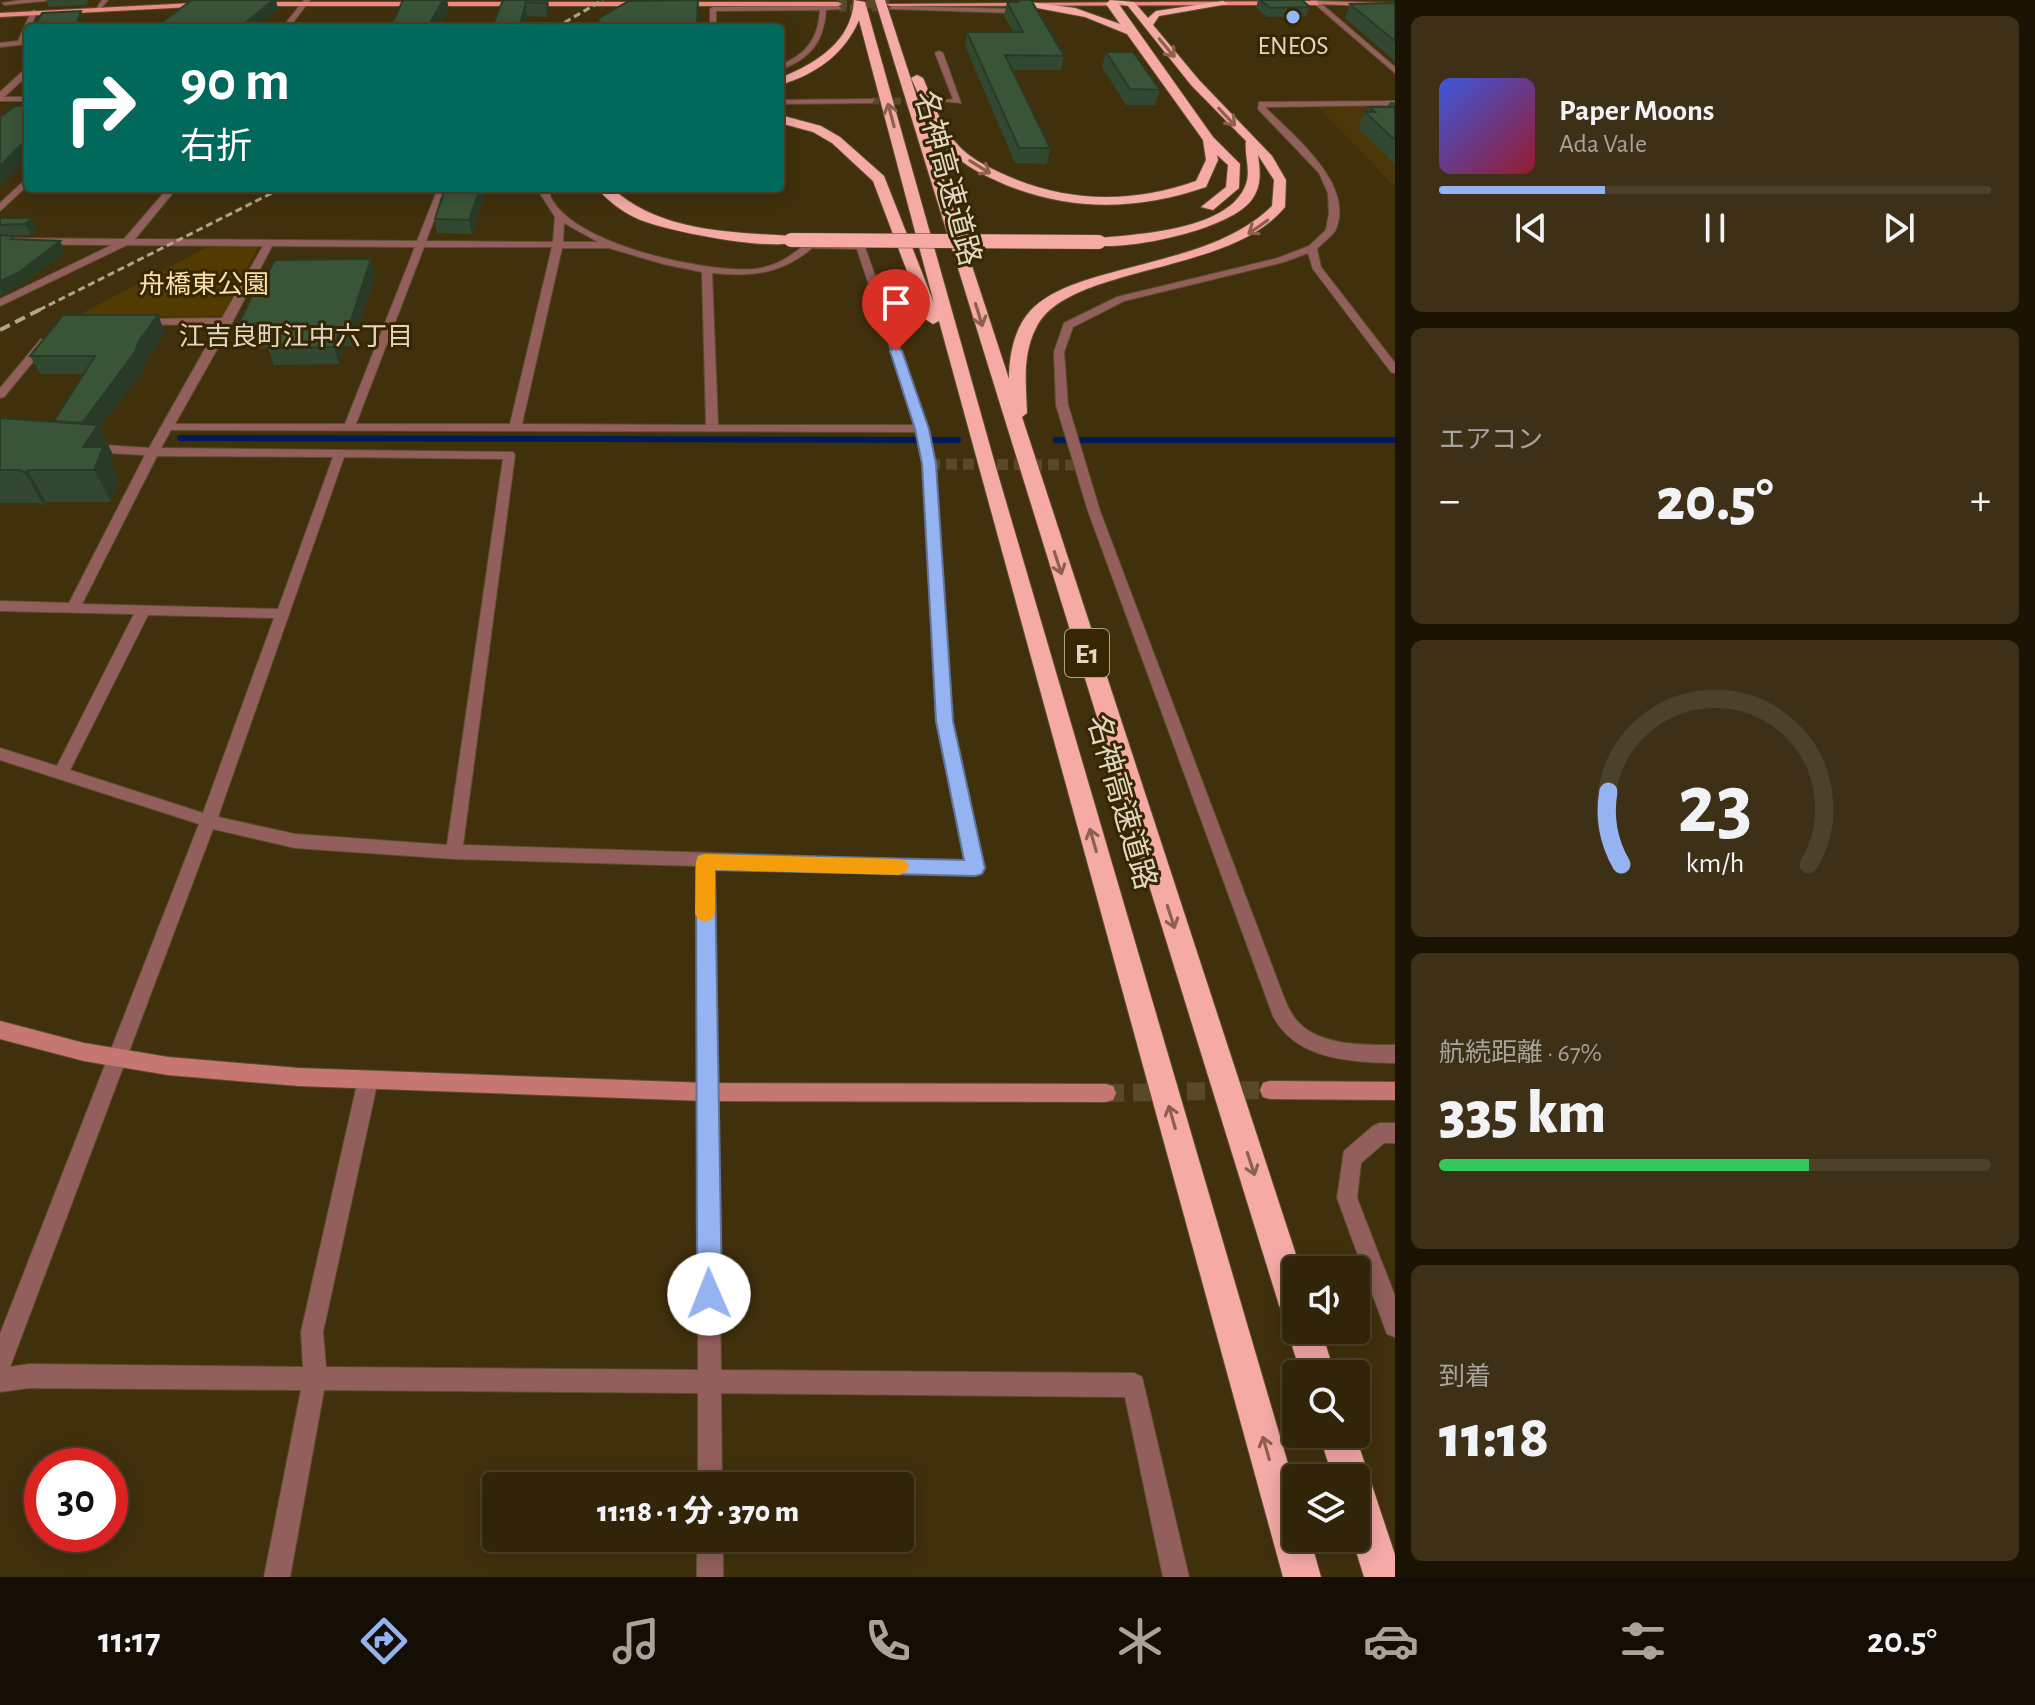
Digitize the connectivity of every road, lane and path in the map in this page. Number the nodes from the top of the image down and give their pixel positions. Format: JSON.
{"nodes":[{"id":1,"x":51,"y":0,"type":"edge"},
{"id":2,"x":206,"y":0,"type":"edge"},
{"id":3,"x":1387,"y":0,"type":"edge"},
{"id":4,"x":1115,"y":1,"type":"edge"},
{"id":5,"x":305,"y":2,"type":"edge"},
{"id":6,"x":503,"y":2,"type":"edge"},
{"id":7,"x":1314,"y":2,"type":"edge"},
{"id":8,"x":1395,"y":2,"type":"edge"},
{"id":9,"x":3,"y":3,"type":"edge"},
{"id":10,"x":877,"y":3,"type":"edge"},
{"id":11,"x":101,"y":4,"type":"edge"},
{"id":12,"x":225,"y":4,"type":"edge"},
{"id":13,"x":241,"y":4,"type":"edge"},
{"id":14,"x":1131,"y":4,"type":"junction"},
{"id":15,"x":1223,"y":4,"type":"junction"},
{"id":16,"x":722,"y":6,"type":"junction"},
{"id":17,"x":838,"y":6,"type":"joint"},
{"id":18,"x":823,"y":8,"type":"junction"},
{"id":19,"x":1017,"y":8,"type":"junction"},
{"id":20,"x":34,"y":12,"type":"junction"},
{"id":21,"x":0,"y":15,"type":"edge"},
{"id":22,"x":498,"y":16,"type":"edge"},
{"id":23,"x":30,"y":24,"type":"edge"},
{"id":24,"x":288,"y":24,"type":"edge"},
{"id":25,"x":713,"y":24,"type":"edge"},
{"id":26,"x":1148,"y":25,"type":"junction"},
{"id":27,"x":1132,"y":34,"type":"junction"},
{"id":28,"x":24,"y":42,"type":"edge"},
{"id":29,"x":0,"y":45,"type":"edge"},
{"id":30,"x":939,"y":53,"type":"dead end"},
{"id":31,"x":784,"y":66,"type":"edge"},
{"id":32,"x":1395,"y":71,"type":"edge"},
{"id":33,"x":24,"y":75,"type":"edge"},
{"id":34,"x":784,"y":80,"type":"edge"},
{"id":35,"x":0,"y":97,"type":"edge"},
{"id":36,"x":24,"y":99,"type":"edge"},
{"id":37,"x":872,"y":101,"type":"tunnel mouth"},
{"id":38,"x":945,"y":101,"type":"dead end"},
{"id":39,"x":784,"y":102,"type":"edge"},
{"id":40,"x":1395,"y":103,"type":"edge"},
{"id":41,"x":784,"y":120,"type":"edge"},
{"id":42,"x":1209,"y":140,"type":"junction"},
{"id":43,"x":1251,"y":142,"type":"junction"},
{"id":44,"x":24,"y":184,"type":"edge"},
{"id":45,"x":170,"y":192,"type":"edge"},
{"id":46,"x":440,"y":192,"type":"edge"},
{"id":47,"x":545,"y":192,"type":"edge"},
{"id":48,"x":609,"y":192,"type":"edge"},
{"id":49,"x":630,"y":192,"type":"edge"},
{"id":50,"x":0,"y":208,"type":"edge"},
{"id":51,"x":560,"y":217,"type":"junction"},
{"id":52,"x":790,"y":235,"type":"junction"},
{"id":53,"x":1097,"y":237,"type":"junction"},
{"id":54,"x":129,"y":240,"type":"junction"},
{"id":55,"x":0,"y":241,"type":"edge"},
{"id":56,"x":269,"y":243,"type":"junction"},
{"id":57,"x":419,"y":244,"type":"junction"},
{"id":58,"x":558,"y":244,"type":"junction"},
{"id":59,"x":610,"y":245,"type":"junction"},
{"id":60,"x":1312,"y":248,"type":"junction"},
{"id":61,"x":707,"y":269,"type":"junction"},
{"id":62,"x":0,"y":303,"type":"edge"},
{"id":63,"x":228,"y":321,"type":"junction"},
{"id":64,"x":134,"y":322,"type":"edge"},
{"id":65,"x":52,"y":332,"type":"edge"},
{"id":66,"x":1395,"y":370,"type":"edge"},
{"id":67,"x":0,"y":395,"type":"edge"},
{"id":68,"x":168,"y":427,"type":"junction"},
{"id":69,"x":712,"y":428,"type":"junction"},
{"id":70,"x":344,"y":429,"type":"junction"},
{"id":71,"x":515,"y":429,"type":"junction"},
{"id":72,"x":923,"y":437,"type":"junction"},
{"id":73,"x":1018,"y":439,"type":"junction"},
{"id":74,"x":76,"y":447,"type":"edge"},
{"id":75,"x":336,"y":451,"type":"junction"},
{"id":76,"x":153,"y":452,"type":"junction"},
{"id":77,"x":986,"y":460,"type":"junction"},
{"id":78,"x":0,"y":606,"type":"edge"},
{"id":79,"x":73,"y":608,"type":"junction"},
{"id":80,"x":143,"y":610,"type":"junction"},
{"id":81,"x":281,"y":614,"type":"junction"},
{"id":82,"x":0,"y":754,"type":"edge"},
{"id":83,"x":61,"y":773,"type":"junction"},
{"id":84,"x":208,"y":821,"type":"junction"},
{"id":85,"x":454,"y":852,"type":"junction"},
{"id":86,"x":705,"y":862,"type":"junction"},
{"id":87,"x":0,"y":1030,"type":"edge"},
{"id":88,"x":1395,"y":1054,"type":"edge"},
{"id":89,"x":117,"y":1058,"type":"junction"},
{"id":90,"x":368,"y":1080,"type":"junction"},
{"id":91,"x":1270,"y":1090,"type":"tunnel mouth"},
{"id":92,"x":1395,"y":1091,"type":"edge"},
{"id":93,"x":706,"y":1092,"type":"junction"},
{"id":94,"x":1106,"y":1093,"type":"tunnel mouth"},
{"id":95,"x":1395,"y":1133,"type":"edge"},
{"id":96,"x":1282,"y":1261,"type":"edge"},
{"id":97,"x":1395,"y":1326,"type":"edge"},
{"id":98,"x":0,"y":1364,"type":"edge"},
{"id":99,"x":315,"y":1377,"type":"junction"},
{"id":100,"x":0,"y":1380,"type":"edge"},
{"id":101,"x":711,"y":1381,"type":"junction"},
{"id":102,"x":710,"y":1472,"type":"edge"},
{"id":103,"x":1370,"y":1536,"type":"edge"},
{"id":104,"x":710,"y":1552,"type":"edge"},
{"id":105,"x":277,"y":1577,"type":"edge"},
{"id":106,"x":710,"y":1577,"type":"edge"},
{"id":107,"x":1176,"y":1577,"type":"edge"},
{"id":108,"x":1302,"y":1577,"type":"edge"},
{"id":109,"x":1383,"y":1577,"type":"edge"}],
"edges":[{"from":1,"to":9,"type":"street"},
{"from":2,"to":11,"type":"main road"},
{"from":3,"to":8,"type":"street"},
{"from":4,"to":14,"type":"highway"},
{"from":4,"to":19,"type":"main road"},
{"from":4,"to":27,"type":"highway"},
{"from":5,"to":6,"type":"main road"},
{"from":5,"to":13,"type":"main road"},
{"from":5,"to":24,"type":"street"},
{"from":6,"to":16,"type":"main road"},
{"from":6,"to":22,"type":"street"},
{"from":7,"to":8,"type":"street"},
{"from":7,"to":15,"type":"main road"},
{"from":7,"to":32,"type":"street"},
{"from":9,"to":11,"type":"main road"},
{"from":10,"to":19,"type":"main road"},
{"from":10,"to":34,"type":"highway"},
{"from":10,"to":42,"type":"highway","one_way":true},
{"from":10,"to":73,"type":"highway","name":"名神高速道路","number":"E1","one_way":true},
{"from":77,"to":10,"type":"highway","name":"名神高速道路","number":"E1","one_way":true},
{"from":11,"to":12,"type":"main road"},
{"from":11,"to":20,"type":"main road"},
{"from":14,"to":15,"type":"main road"},
{"from":14,"to":26,"type":"highway"},
{"from":15,"to":26,"type":"highway"},
{"from":16,"to":17,"type":"main road"},
{"from":16,"to":18,"type":"street"},
{"from":16,"to":25,"type":"street"},
{"from":17,"to":18,"type":"street"},
{"from":18,"to":31,"type":"street"},
{"from":19,"to":27,"type":"highway"},
{"from":20,"to":21,"type":"main road"},
{"from":20,"to":23,"type":"street"},
{"from":26,"to":43,"type":"highway","one_way":true},
{"from":27,"to":42,"type":"highway"},
{"from":28,"to":29,"type":"street"},
{"from":30,"to":38,"type":"street"},
{"from":33,"to":35,"type":"street"},
{"from":35,"to":36,"type":"street"},
{"from":37,"to":39,"type":"street"},
{"from":40,"to":60,"type":"street"},
{"from":41,"to":77,"type":"highway"},
{"from":42,"to":53,"type":"highway"},
{"from":43,"to":53,"type":"highway"},
{"from":43,"to":73,"type":"highway","one_way":true},
{"from":44,"to":50,"type":"street"},
{"from":45,"to":54,"type":"street"},
{"from":46,"to":57,"type":"street"},
{"from":47,"to":51,"type":"street"},
{"from":48,"to":52,"type":"highway"},
{"from":49,"to":52,"type":"highway"},
{"from":51,"to":58,"type":"street"},
{"from":51,"to":59,"type":"street"},
{"from":52,"to":53,"type":"highway","bridge":true},
{"from":54,"to":55,"type":"street"},
{"from":54,"to":56,"type":"street"},
{"from":54,"to":62,"type":"street"},
{"from":56,"to":57,"type":"street"},
{"from":56,"to":63,"type":"street"},
{"from":57,"to":58,"type":"street"},
{"from":57,"to":70,"type":"street"},
{"from":58,"to":59,"type":"street"},
{"from":58,"to":71,"type":"street"},
{"from":59,"to":61,"type":"street"},
{"from":60,"to":66,"type":"street"},
{"from":60,"to":88,"type":"street"},
{"from":61,"to":69,"type":"street"},
{"from":61,"to":72,"type":"street"},
{"from":63,"to":64,"type":"street"},
{"from":63,"to":68,"type":"street"},
{"from":65,"to":67,"type":"street"},
{"from":68,"to":70,"type":"street"},
{"from":68,"to":76,"type":"street"},
{"from":69,"to":71,"type":"street"},
{"from":69,"to":72,"type":"street"},
{"from":70,"to":71,"type":"street"},
{"from":70,"to":75,"type":"street"},
{"from":72,"to":86,"type":"street"},
{"from":73,"to":96,"type":"highway","name":"名神高速道路","number":"E1","one_way":true},
{"from":74,"to":76,"type":"street"},
{"from":75,"to":76,"type":"street"},
{"from":75,"to":81,"type":"street"},
{"from":75,"to":85,"type":"street"},
{"from":76,"to":79,"type":"street"},
{"from":108,"to":77,"type":"highway","name":"名神高速道路","number":"E1","one_way":true},
{"from":78,"to":79,"type":"street"},
{"from":79,"to":80,"type":"street"},
{"from":80,"to":81,"type":"street"},
{"from":80,"to":83,"type":"street"},
{"from":81,"to":84,"type":"street"},
{"from":82,"to":83,"type":"street"},
{"from":83,"to":84,"type":"street"},
{"from":84,"to":85,"type":"street"},
{"from":84,"to":89,"type":"street"},
{"from":85,"to":86,"type":"street"},
{"from":86,"to":93,"type":"street"},
{"from":87,"to":89,"type":"street"},
{"from":89,"to":90,"type":"street"},
{"from":89,"to":98,"type":"street"},
{"from":90,"to":93,"type":"street"},
{"from":90,"to":99,"type":"street"},
{"from":91,"to":92,"type":"street"},
{"from":93,"to":94,"type":"street"},
{"from":93,"to":101,"type":"street"},
{"from":95,"to":97,"type":"street"},
{"from":99,"to":100,"type":"street"},
{"from":99,"to":101,"type":"street"},
{"from":99,"to":105,"type":"street"},
{"from":101,"to":102,"type":"street"},
{"from":101,"to":107,"type":"street"},
{"from":103,"to":109,"type":"highway"},
{"from":104,"to":106,"type":"street"}]}
